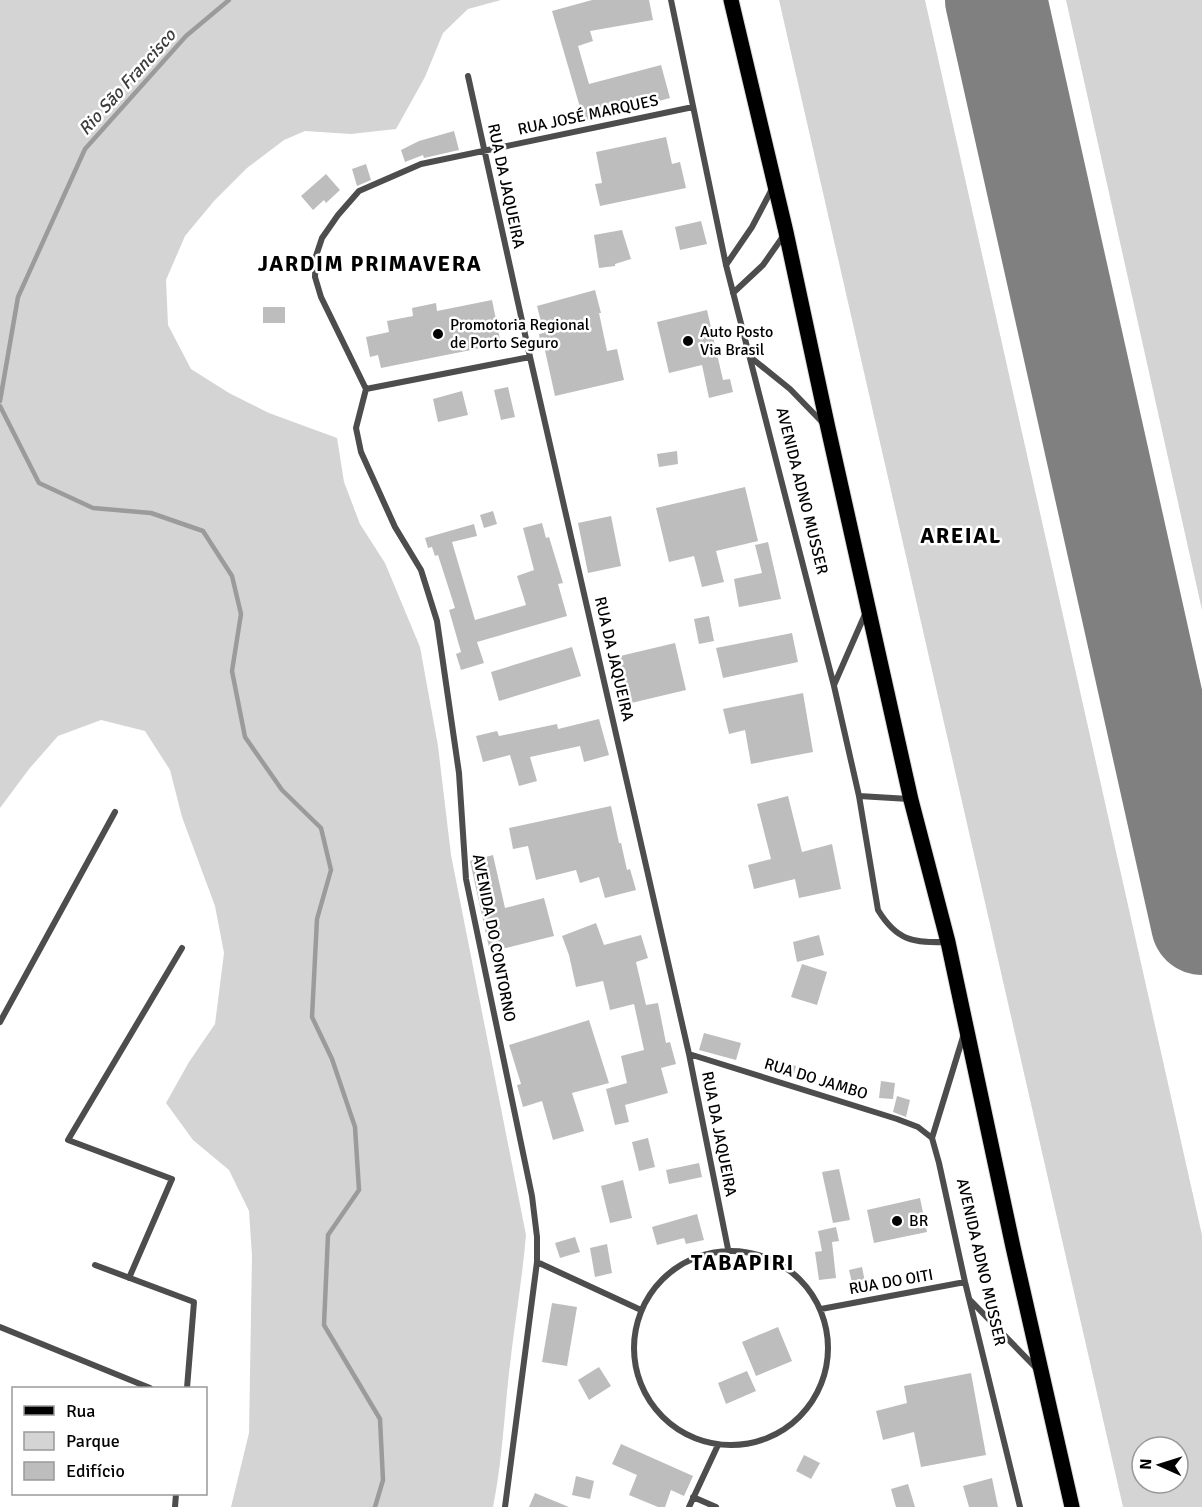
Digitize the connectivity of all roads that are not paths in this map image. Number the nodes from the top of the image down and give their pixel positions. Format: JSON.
{"nodes":[{"id":1,"x":671,"y":0,"type":"edge"},
{"id":2,"x":731,"y":0,"type":"edge"},
{"id":3,"x":468,"y":76,"type":"dead end"},
{"id":4,"x":693,"y":107,"type":"junction"},
{"id":5,"x":484,"y":151,"type":"junction"},
{"id":6,"x":774,"y":185,"type":"junction"},
{"id":7,"x":786,"y":232,"type":"junction"},
{"id":8,"x":726,"y":265,"type":"junction"},
{"id":9,"x":733,"y":293,"type":"junction"},
{"id":10,"x":748,"y":355,"type":"junction"},
{"id":11,"x":530,"y":357,"type":"junction"},
{"id":12,"x":366,"y":389,"type":"junction"},
{"id":13,"x":828,"y":428,"type":"junction"},
{"id":14,"x":868,"y":609,"type":"junction"},
{"id":15,"x":834,"y":686,"type":"junction"},
{"id":16,"x":859,"y":796,"type":"junction"},
{"id":17,"x":912,"y":800,"type":"junction"},
{"id":18,"x":115,"y":812,"type":"dead end"},
{"id":19,"x":948,"y":942,"type":"junction"},
{"id":20,"x":182,"y":948,"type":"dead end"},
{"id":21,"x":0,"y":1022,"type":"edge"},
{"id":22,"x":966,"y":1028,"type":"junction"},
{"id":23,"x":689,"y":1054,"type":"junction"},
{"id":24,"x":932,"y":1138,"type":"junction"},
{"id":25,"x":728,"y":1249,"type":"junction"},
{"id":26,"x":537,"y":1262,"type":"junction"},
{"id":27,"x":94,"y":1265,"type":"dead end"},
{"id":28,"x":129,"y":1278,"type":"junction"},
{"id":29,"x":965,"y":1282,"type":"junction"},
{"id":30,"x":971,"y":1301,"type":"junction"},
{"id":31,"x":820,"y":1308,"type":"junction"},
{"id":32,"x":641,"y":1310,"type":"junction"},
{"id":33,"x":0,"y":1327,"type":"edge"},
{"id":34,"x":1042,"y":1373,"type":"junction"},
{"id":35,"x":145,"y":1387,"type":"edge"},
{"id":36,"x":187,"y":1387,"type":"edge"},
{"id":37,"x":718,"y":1445,"type":"junction"},
{"id":38,"x":693,"y":1497,"type":"junction"},
{"id":39,"x":506,"y":1507,"type":"edge"},
{"id":40,"x":689,"y":1507,"type":"edge"},
{"id":41,"x":716,"y":1507,"type":"edge"},
{"id":42,"x":1020,"y":1507,"type":"edge"},
{"id":43,"x":1072,"y":1507,"type":"edge"}],
"edges":[{"from":1,"to":4,"type":"street","name":"AVENIDA ADNO MUSSER"},
{"from":2,"to":6,"type":"main road"},
{"from":3,"to":5,"type":"street","name":"RUA DA JAQUEIRA"},
{"from":4,"to":5,"type":"street","name":"RUA JOSÉ MARQUES"},
{"from":4,"to":8,"type":"street","name":"AVENIDA ADNO MUSSER"},
{"from":5,"to":11,"type":"street","name":"RUA DA JAQUEIRA"},
{"from":5,"to":12,"type":"street","name":"RUA JOSÉ MARQUES"},
{"from":6,"to":7,"type":"main road"},
{"from":6,"to":8,"type":"street"},
{"from":7,"to":9,"type":"street"},
{"from":7,"to":13,"type":"main road"},
{"from":8,"to":9,"type":"street","name":"AVENIDA ADNO MUSSER"},
{"from":9,"to":10,"type":"street","name":"AVENIDA ADNO MUSSER"},
{"from":10,"to":13,"type":"street"},
{"from":10,"to":15,"type":"street","name":"AVENIDA ADNO MUSSER"},
{"from":11,"to":12,"type":"street"},
{"from":11,"to":23,"type":"street","name":"RUA DA JAQUEIRA"},
{"from":12,"to":26,"type":"street","name":"AVENIDA DO CONTORNO"},
{"from":13,"to":14,"type":"main road"},
{"from":14,"to":15,"type":"street"},
{"from":14,"to":17,"type":"main road"},
{"from":15,"to":16,"type":"street","name":"AVENIDA ADNO MUSSER"},
{"from":16,"to":17,"type":"street"},
{"from":16,"to":19,"type":"street","name":"AVENIDA ADNO MUSSER"},
{"from":17,"to":19,"type":"main road"},
{"from":18,"to":21,"type":"street"},
{"from":19,"to":22,"type":"main road"},
{"from":20,"to":28,"type":"street"},
{"from":22,"to":24,"type":"street"},
{"from":22,"to":34,"type":"main road"},
{"from":23,"to":24,"type":"street","name":"RUA DO JAMBO"},
{"from":23,"to":25,"type":"street","name":"RUA DA JAQUEIRA"},
{"from":24,"to":29,"type":"street","name":"AVENIDA ADNO MUSSER"},
{"from":25,"to":31,"type":"street"},
{"from":25,"to":32,"type":"street"},
{"from":26,"to":32,"type":"street"},
{"from":26,"to":39,"type":"street","name":"AVENIDA DO CONTORNO"},
{"from":27,"to":28,"type":"street"},
{"from":28,"to":36,"type":"street"},
{"from":29,"to":30,"type":"street","name":"AVENIDA ADNO MUSSER"},
{"from":29,"to":31,"type":"street","name":"RUA DO OITI"},
{"from":30,"to":34,"type":"street"},
{"from":30,"to":42,"type":"street","name":"AVENIDA ADNO MUSSER"},
{"from":31,"to":37,"type":"street"},
{"from":32,"to":37,"type":"street"},
{"from":33,"to":35,"type":"street"},
{"from":34,"to":43,"type":"main road"},
{"from":37,"to":38,"type":"street"},
{"from":38,"to":40,"type":"street"},
{"from":38,"to":41,"type":"street"}]}
